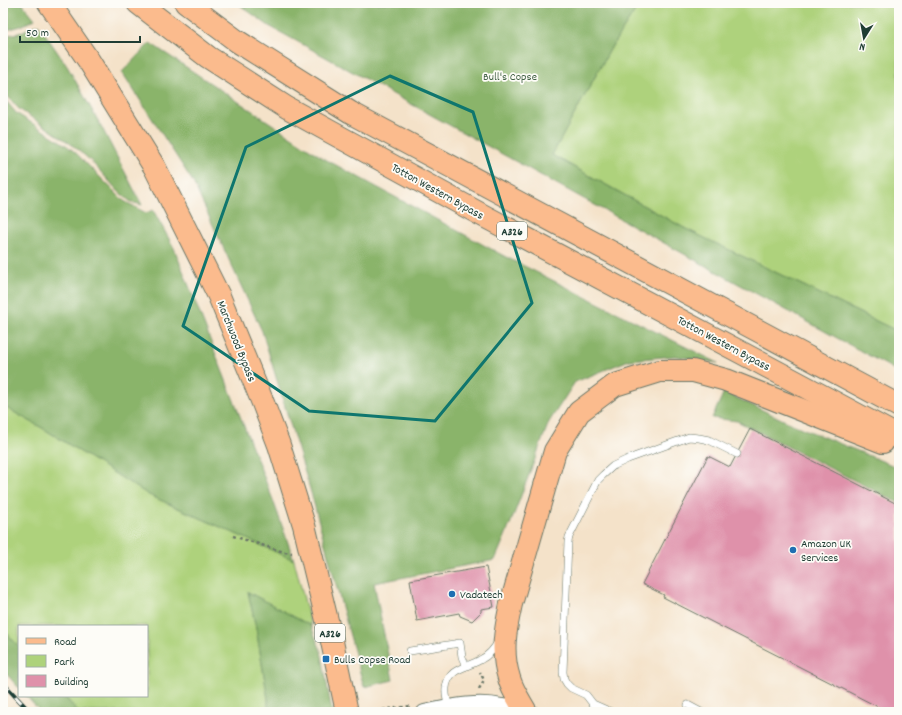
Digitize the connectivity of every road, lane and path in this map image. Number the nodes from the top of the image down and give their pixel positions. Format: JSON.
{"nodes":[{"id":1,"x":49,"y":3,"type":"edge"},
{"id":2,"x":138,"y":3,"type":"edge"},
{"id":3,"x":186,"y":3,"type":"edge"},
{"id":4,"x":899,"y":406,"type":"edge"},
{"id":5,"x":899,"y":437,"type":"edge"},
{"id":6,"x":899,"y":448,"type":"edge"},
{"id":7,"x":737,"y":454,"type":"dead end"},
{"id":8,"x":233,"y":536,"type":"dead end"},
{"id":9,"x":310,"y":554,"type":"junction"},
{"id":10,"x":505,"y":630,"type":"junction"},
{"id":11,"x":410,"y":651,"type":"dead end"},
{"id":12,"x":476,"y":662,"type":"junction"},
{"id":13,"x":466,"y":666,"type":"junction"},
{"id":14,"x":479,"y":694,"type":"dead end"},
{"id":15,"x":688,"y":705,"type":"dead end"},
{"id":16,"x":449,"y":710,"type":"edge"},
{"id":17,"x":347,"y":712,"type":"edge"},
{"id":18,"x":424,"y":712,"type":"edge"},
{"id":19,"x":524,"y":712,"type":"edge"},
{"id":20,"x":611,"y":712,"type":"edge"},
{"id":21,"x":701,"y":712,"type":"edge"}],
"edges":[{"from":1,"to":9,"type":"main road","name":"Marchwood Bypass","number":"A326"},
{"from":2,"to":5,"type":"main road","name":"Totton Western Bypass","number":"A326"},
{"from":3,"to":4,"type":"main road","number":"A326"},
{"from":6,"to":10,"type":"main road"},
{"from":7,"to":20,"type":"lane"},
{"from":8,"to":9,"type":"path"},
{"from":9,"to":17,"type":"main road","name":"Marchwood Bypass","number":"A326"},
{"from":10,"to":12,"type":"lane"},
{"from":10,"to":19,"type":"main road"},
{"from":11,"to":13,"type":"lane"},
{"from":12,"to":13,"type":"lane"},
{"from":12,"to":14,"type":"path"},
{"from":13,"to":16,"type":"lane"},
{"from":15,"to":21,"type":"lane"},
{"from":16,"to":18,"type":"street"},
{"from":16,"to":19,"type":"street"}]}
